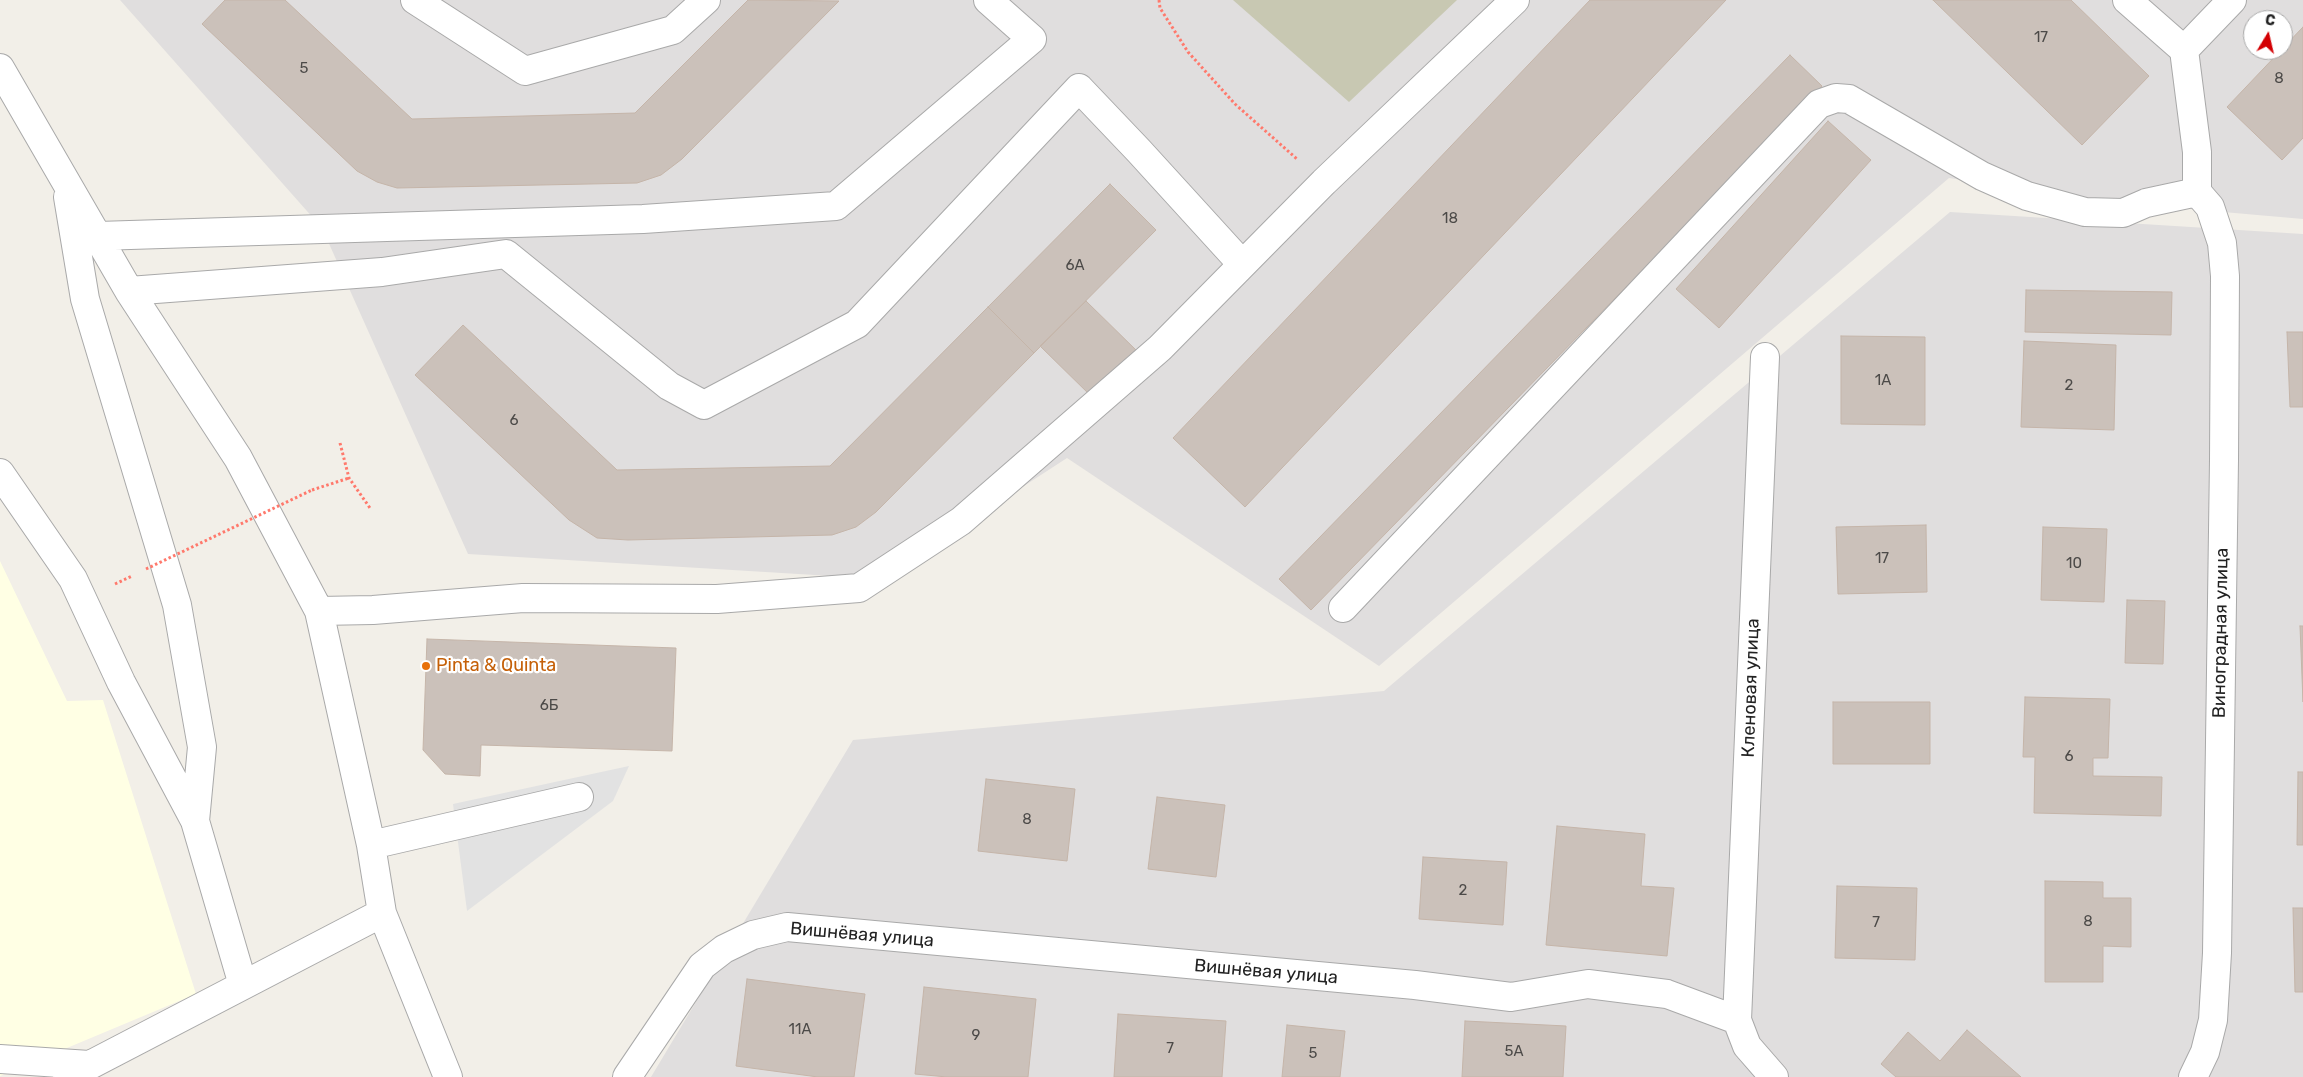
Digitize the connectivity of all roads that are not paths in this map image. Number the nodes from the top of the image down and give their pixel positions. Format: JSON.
{"nodes":[{"id":1,"x":415,"y":0,"type":"edge"},
{"id":2,"x":706,"y":0,"type":"edge"},
{"id":3,"x":988,"y":0,"type":"edge"},
{"id":4,"x":1515,"y":0,"type":"edge"},
{"id":5,"x":2127,"y":0,"type":"edge"},
{"id":6,"x":2232,"y":0,"type":"edge"},
{"id":7,"x":2184,"y":50,"type":"junction"},
{"id":8,"x":0,"y":68,"type":"edge"},
{"id":9,"x":66,"y":180,"type":"junction"},
{"id":10,"x":2197,"y":192,"type":"junction"},
{"id":11,"x":98,"y":236,"type":"junction"},
{"id":12,"x":1242,"y":264,"type":"junction"},
{"id":13,"x":129,"y":291,"type":"junction"},
{"id":14,"x":1765,"y":357,"type":"dead end"},
{"id":15,"x":0,"y":473,"type":"edge"},
{"id":16,"x":1343,"y":608,"type":"dead end"},
{"id":17,"x":319,"y":611,"type":"junction"},
{"id":18,"x":580,"y":797,"type":"dead end"},
{"id":19,"x":195,"y":821,"type":"junction"},
{"id":20,"x":371,"y":845,"type":"junction"},
{"id":21,"x":382,"y":913,"type":"junction"},
{"id":22,"x":243,"y":985,"type":"junction"},
{"id":23,"x":1737,"y":1020,"type":"junction"},
{"id":24,"x":0,"y":1059,"type":"edge"},
{"id":25,"x":78,"y":1071,"type":"edge"},
{"id":26,"x":448,"y":1077,"type":"edge"},
{"id":27,"x":627,"y":1077,"type":"edge"},
{"id":28,"x":1774,"y":1077,"type":"edge"},
{"id":29,"x":2193,"y":1077,"type":"edge"}],
"edges":[{"from":1,"to":2,"type":"street"},
{"from":3,"to":11,"type":"street"},
{"from":4,"to":12,"type":"street"},
{"from":5,"to":7,"type":"street"},
{"from":6,"to":7,"type":"street"},
{"from":7,"to":10,"type":"street"},
{"from":8,"to":9,"type":"street"},
{"from":9,"to":11,"type":"street"},
{"from":9,"to":19,"type":"street"},
{"from":10,"to":16,"type":"street"},
{"from":10,"to":29,"type":"street","name":"Виноградная улица"},
{"from":11,"to":13,"type":"street"},
{"from":12,"to":13,"type":"street"},
{"from":12,"to":17,"type":"street"},
{"from":13,"to":17,"type":"street"},
{"from":14,"to":23,"type":"street","name":"Кленовая улица"},
{"from":15,"to":19,"type":"street"},
{"from":17,"to":20,"type":"street"},
{"from":18,"to":20,"type":"street"},
{"from":19,"to":22,"type":"street"},
{"from":20,"to":21,"type":"street"},
{"from":21,"to":22,"type":"street"},
{"from":21,"to":26,"type":"street"},
{"from":22,"to":25,"type":"street"},
{"from":23,"to":27,"type":"street","name":"Вишнёвая улица"},
{"from":23,"to":28,"type":"street"},
{"from":24,"to":25,"type":"street"}]}
